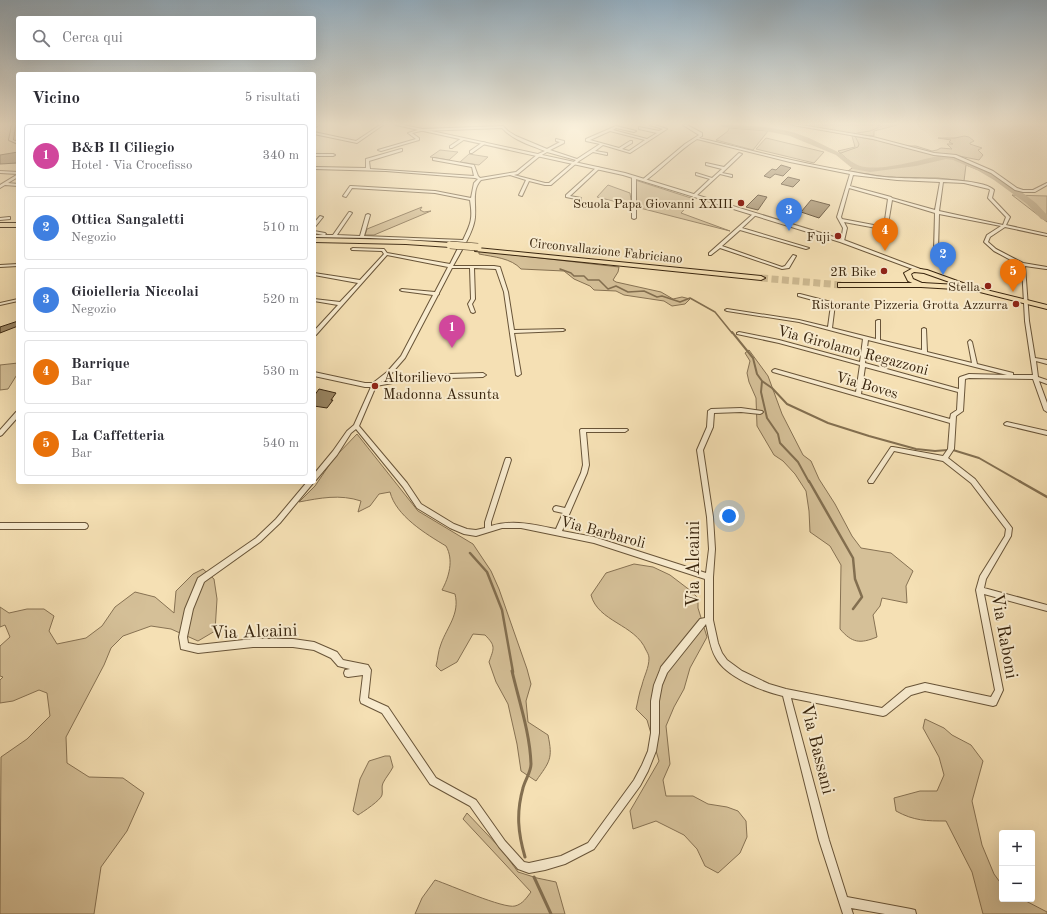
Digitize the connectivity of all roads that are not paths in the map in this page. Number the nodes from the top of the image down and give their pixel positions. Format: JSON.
{"nodes":[{"id":1,"x":316,"y":168,"type":"edge"},
{"id":2,"x":474,"y":168,"type":"edge"},
{"id":3,"x":524,"y":168,"type":"edge"},
{"id":4,"x":567,"y":168,"type":"edge"},
{"id":5,"x":598,"y":168,"type":"joint"},
{"id":6,"x":660,"y":168,"type":"edge"},
{"id":7,"x":724,"y":168,"type":"edge"},
{"id":8,"x":823,"y":168,"type":"edge"},
{"id":9,"x":982,"y":168,"type":"edge"},
{"id":10,"x":368,"y":169,"type":"joint"},
{"id":11,"x":0,"y":172,"type":"edge"},
{"id":12,"x":719,"y":173,"type":"junction"},
{"id":13,"x":852,"y":173,"type":"junction"},
{"id":14,"x":16,"y":174,"type":"edge"},
{"id":15,"x":697,"y":174,"type":"dead end"},
{"id":16,"x":512,"y":175,"type":"junction"},
{"id":17,"x":16,"y":176,"type":"edge"},
{"id":18,"x":731,"y":176,"type":"dead end"},
{"id":19,"x":634,"y":177,"type":"junction"},
{"id":20,"x":478,"y":178,"type":"junction"},
{"id":21,"x":713,"y":178,"type":"junction"},
{"id":22,"x":528,"y":179,"type":"junction"},
{"id":23,"x":644,"y":180,"type":"junction"},
{"id":24,"x":941,"y":182,"type":"dead end"},
{"id":25,"x":1047,"y":184,"type":"edge"},
{"id":26,"x":16,"y":185,"type":"edge"},
{"id":27,"x":2,"y":186,"type":"edge"},
{"id":28,"x":848,"y":187,"type":"junction"},
{"id":29,"x":521,"y":195,"type":"dead end"},
{"id":30,"x":345,"y":196,"type":"dead end"},
{"id":31,"x":694,"y":196,"type":"junction"},
{"id":32,"x":890,"y":198,"type":"junction"},
{"id":33,"x":472,"y":199,"type":"junction"},
{"id":34,"x":580,"y":200,"type":"dead end"},
{"id":35,"x":937,"y":212,"type":"junction"},
{"id":36,"x":350,"y":213,"type":"dead end"},
{"id":37,"x":755,"y":214,"type":"junction"},
{"id":38,"x":368,"y":215,"type":"dead end"},
{"id":39,"x":322,"y":217,"type":"dead end"},
{"id":40,"x":9,"y":218,"type":"dead end"},
{"id":41,"x":634,"y":218,"type":"dead end"},
{"id":42,"x":0,"y":219,"type":"edge"},
{"id":43,"x":840,"y":220,"type":"junction"},
{"id":44,"x":0,"y":224,"type":"edge"},
{"id":45,"x":16,"y":224,"type":"edge"},
{"id":46,"x":316,"y":224,"type":"edge"},
{"id":47,"x":1004,"y":226,"type":"junction"},
{"id":48,"x":739,"y":228,"type":"junction"},
{"id":49,"x":316,"y":232,"type":"edge"},
{"id":50,"x":1042,"y":234,"type":"junction"},
{"id":51,"x":1047,"y":235,"type":"edge"},
{"id":52,"x":316,"y":236,"type":"edge"},
{"id":53,"x":325,"y":237,"type":"junction"},
{"id":54,"x":334,"y":237,"type":"junction"},
{"id":55,"x":362,"y":237,"type":"junction"},
{"id":56,"x":1047,"y":238,"type":"edge"},
{"id":57,"x":316,"y":241,"type":"edge"},
{"id":58,"x":464,"y":241,"type":"junction"},
{"id":59,"x":842,"y":241,"type":"junction"},
{"id":60,"x":719,"y":246,"type":"junction"},
{"id":61,"x":807,"y":248,"type":"dead end"},
{"id":62,"x":353,"y":249,"type":"dead end"},
{"id":63,"x":936,"y":251,"type":"dead end"},
{"id":64,"x":386,"y":254,"type":"junction"},
{"id":65,"x":710,"y":254,"type":"dead end"},
{"id":66,"x":794,"y":256,"type":"dead end"},
{"id":67,"x":898,"y":262,"type":"junction"},
{"id":68,"x":1022,"y":264,"type":"junction"},
{"id":69,"x":16,"y":265,"type":"edge"},
{"id":70,"x":0,"y":266,"type":"edge"},
{"id":71,"x":451,"y":266,"type":"junction"},
{"id":72,"x":472,"y":267,"type":"junction"},
{"id":73,"x":1046,"y":268,"type":"edge"},
{"id":74,"x":920,"y":270,"type":"junction"},
{"id":75,"x":316,"y":274,"type":"edge"},
{"id":76,"x":907,"y":275,"type":"junction"},
{"id":77,"x":935,"y":275,"type":"junction"},
{"id":78,"x":760,"y":276,"type":"tunnel mouth"},
{"id":79,"x":361,"y":282,"type":"junction"},
{"id":80,"x":924,"y":285,"type":"junction"},
{"id":81,"x":934,"y":285,"type":"junction"},
{"id":82,"x":972,"y":288,"type":"junction"},
{"id":83,"x":402,"y":290,"type":"dead end"},
{"id":84,"x":437,"y":294,"type":"junction"},
{"id":85,"x":800,"y":295,"type":"dead end"},
{"id":86,"x":16,"y":300,"type":"edge"},
{"id":87,"x":316,"y":300,"type":"edge"},
{"id":88,"x":1026,"y":301,"type":"junction"},
{"id":89,"x":0,"y":304,"type":"edge"},
{"id":90,"x":341,"y":304,"type":"junction"},
{"id":91,"x":1047,"y":308,"type":"edge"},
{"id":92,"x":727,"y":310,"type":"dead end"},
{"id":93,"x":473,"y":312,"type":"dead end"},
{"id":94,"x":878,"y":321,"type":"dead end"},
{"id":95,"x":830,"y":328,"type":"junction"},
{"id":96,"x":924,"y":329,"type":"dead end"},
{"id":97,"x":563,"y":330,"type":"dead end"},
{"id":98,"x":316,"y":332,"type":"edge"},
{"id":99,"x":512,"y":332,"type":"junction"},
{"id":100,"x":739,"y":334,"type":"dead end"},
{"id":101,"x":866,"y":338,"type":"junction"},
{"id":102,"x":878,"y":340,"type":"junction"},
{"id":103,"x":970,"y":342,"type":"dead end"},
{"id":104,"x":925,"y":352,"type":"junction"},
{"id":105,"x":1034,"y":359,"type":"junction"},
{"id":106,"x":1047,"y":362,"type":"edge"},
{"id":107,"x":863,"y":365,"type":"junction"},
{"id":108,"x":975,"y":365,"type":"junction"},
{"id":109,"x":775,"y":371,"type":"dead end"},
{"id":110,"x":316,"y":374,"type":"edge"},
{"id":111,"x":518,"y":374,"type":"dead end"},
{"id":112,"x":483,"y":375,"type":"dead end"},
{"id":113,"x":1024,"y":377,"type":"junction"},
{"id":114,"x":1035,"y":378,"type":"junction"},
{"id":115,"x":1047,"y":382,"type":"edge"},
{"id":116,"x":375,"y":385,"type":"junction"},
{"id":117,"x":961,"y":391,"type":"junction"},
{"id":118,"x":858,"y":395,"type":"junction"},
{"id":119,"x":1047,"y":410,"type":"edge"},
{"id":120,"x":760,"y":412,"type":"dead end"},
{"id":121,"x":16,"y":415,"type":"edge"},
{"id":122,"x":952,"y":422,"type":"junction"},
{"id":123,"x":1007,"y":424,"type":"dead end"},
{"id":124,"x":356,"y":426,"type":"junction"},
{"id":125,"x":625,"y":430,"type":"dead end"},
{"id":126,"x":0,"y":434,"type":"edge"},
{"id":127,"x":1047,"y":434,"type":"edge"},
{"id":128,"x":945,"y":459,"type":"junction"},
{"id":129,"x":508,"y":460,"type":"dead end"},
{"id":130,"x":316,"y":476,"type":"edge"},
{"id":131,"x":871,"y":481,"type":"dead end"},
{"id":132,"x":309,"y":484,"type":"edge"},
{"id":133,"x":556,"y":509,"type":"dead end"},
{"id":134,"x":566,"y":511,"type":"junction"},
{"id":135,"x":0,"y":526,"type":"edge"},
{"id":136,"x":85,"y":526,"type":"dead end"},
{"id":137,"x":488,"y":529,"type":"junction"},
{"id":138,"x":558,"y":533,"type":"junction"},
{"id":139,"x":709,"y":577,"type":"junction"},
{"id":140,"x":980,"y":590,"type":"junction"},
{"id":141,"x":1047,"y":608,"type":"edge"},
{"id":142,"x":710,"y":620,"type":"junction"},
{"id":143,"x":367,"y":670,"type":"junction"},
{"id":144,"x":348,"y":673,"type":"dead end"},
{"id":145,"x":786,"y":693,"type":"junction"},
{"id":146,"x":843,"y":901,"type":"junction"},
{"id":147,"x":848,"y":914,"type":"edge"},
{"id":148,"x":911,"y":914,"type":"edge"}],
"edges":[{"from":1,"to":10,"type":"street"},
{"from":2,"to":20,"type":"street"},
{"from":3,"to":16,"type":"street"},
{"from":4,"to":22,"type":"street"},
{"from":5,"to":19,"type":"street"},
{"from":5,"to":34,"type":"street"},
{"from":6,"to":23,"type":"street"},
{"from":7,"to":12,"type":"street"},
{"from":8,"to":13,"type":"street"},
{"from":9,"to":25,"type":"street"},
{"from":10,"to":20,"type":"street"},
{"from":11,"to":14,"type":"street"},
{"from":12,"to":18,"type":"street"},
{"from":12,"to":21,"type":"street"},
{"from":13,"to":28,"type":"street"},
{"from":13,"to":47,"type":"street"},
{"from":15,"to":21,"type":"street"},
{"from":16,"to":20,"type":"street"},
{"from":16,"to":22,"type":"street"},
{"from":17,"to":27,"type":"street"},
{"from":19,"to":23,"type":"street"},
{"from":19,"to":41,"type":"street"},
{"from":20,"to":33,"type":"street"},
{"from":21,"to":31,"type":"street"},
{"from":22,"to":29,"type":"street"},
{"from":23,"to":31,"type":"street"},
{"from":24,"to":35,"type":"street"},
{"from":26,"to":27,"type":"street"},
{"from":28,"to":32,"type":"street"},
{"from":28,"to":43,"type":"street"},
{"from":30,"to":33,"type":"street"},
{"from":31,"to":37,"type":"street"},
{"from":32,"to":35,"type":"street"},
{"from":32,"to":43,"type":"street"},
{"from":33,"to":58,"type":"street"},
{"from":35,"to":47,"type":"street"},
{"from":35,"to":63,"type":"street"},
{"from":36,"to":54,"type":"street"},
{"from":37,"to":48,"type":"street"},
{"from":37,"to":59,"type":"street"},
{"from":38,"to":55,"type":"street"},
{"from":39,"to":46,"type":"street"},
{"from":40,"to":42,"type":"street"},
{"from":43,"to":59,"type":"street"},
{"from":44,"to":45,"type":"highway"},
{"from":47,"to":50,"type":"street"},
{"from":47,"to":68,"type":"street"},
{"from":48,"to":60,"type":"street"},
{"from":48,"to":61,"type":"street"},
{"from":49,"to":53,"type":"street"},
{"from":50,"to":51,"type":"street"},
{"from":50,"to":56,"type":"street"},
{"from":52,"to":53,"type":"street"},
{"from":53,"to":54,"type":"street"},
{"from":54,"to":55,"type":"street"},
{"from":55,"to":58,"type":"street"},
{"from":57,"to":78,"type":"highway","name":"Circonvallazione Fabriciano","bridge":true},
{"from":58,"to":71,"type":"street"},
{"from":59,"to":67,"type":"street"},
{"from":60,"to":65,"type":"street"},
{"from":60,"to":66,"type":"street"},
{"from":62,"to":64,"type":"street"},
{"from":64,"to":71,"type":"street"},
{"from":64,"to":79,"type":"street"},
{"from":67,"to":74,"type":"street"},
{"from":67,"to":76,"type":"street"},
{"from":68,"to":73,"type":"street"},
{"from":68,"to":88,"type":"street"},
{"from":69,"to":70,"type":"street"},
{"from":71,"to":72,"type":"street"},
{"from":71,"to":84,"type":"street"},
{"from":72,"to":93,"type":"street"},
{"from":72,"to":99,"type":"street"},
{"from":74,"to":76,"type":"main road"},
{"from":74,"to":77,"type":"main road"},
{"from":75,"to":79,"type":"street"},
{"from":76,"to":80,"type":"main road"},
{"from":76,"to":80,"type":"highway"},
{"from":77,"to":81,"type":"main road"},
{"from":77,"to":82,"type":"main road"},
{"from":79,"to":90,"type":"street"},
{"from":80,"to":81,"type":"main road"},
{"from":81,"to":82,"type":"main road"},
{"from":82,"to":88,"type":"main road"},
{"from":83,"to":84,"type":"street"},
{"from":84,"to":116,"type":"street"},
{"from":85,"to":95,"type":"street"},
{"from":86,"to":89,"type":"street"},
{"from":87,"to":90,"type":"street"},
{"from":88,"to":91,"type":"main road"},
{"from":88,"to":105,"type":"street"},
{"from":90,"to":98,"type":"street"},
{"from":92,"to":95,"type":"street"},
{"from":94,"to":102,"type":"street"},
{"from":95,"to":101,"type":"street"},
{"from":96,"to":104,"type":"street"},
{"from":97,"to":99,"type":"street"},
{"from":99,"to":111,"type":"street"},
{"from":100,"to":107,"type":"street","name":"Via Girolamo Regazzoni"},
{"from":101,"to":102,"type":"street"},
{"from":101,"to":107,"type":"street"},
{"from":102,"to":104,"type":"street"},
{"from":103,"to":108,"type":"street"},
{"from":104,"to":108,"type":"street"},
{"from":105,"to":106,"type":"street"},
{"from":105,"to":114,"type":"street"},
{"from":107,"to":117,"type":"street","name":"Via Girolamo Regazzoni"},
{"from":107,"to":118,"type":"street"},
{"from":108,"to":113,"type":"street"},
{"from":109,"to":118,"type":"street","name":"Via Boves"},
{"from":110,"to":116,"type":"street"},
{"from":112,"to":116,"type":"street"},
{"from":113,"to":114,"type":"street"},
{"from":113,"to":117,"type":"street"},
{"from":114,"to":115,"type":"street"},
{"from":114,"to":119,"type":"street"},
{"from":116,"to":124,"type":"street"},
{"from":117,"to":122,"type":"street"},
{"from":118,"to":122,"type":"street","name":"Via Boves"},
{"from":120,"to":139,"type":"street","name":"Via Alcaini"},
{"from":121,"to":126,"type":"street"},
{"from":122,"to":128,"type":"street"},
{"from":123,"to":127,"type":"street"},
{"from":124,"to":130,"type":"street"},
{"from":124,"to":137,"type":"street","name":"Via Barbaroli"},
{"from":125,"to":134,"type":"street"},
{"from":128,"to":131,"type":"street","name":"Via Raboni"},
{"from":128,"to":140,"type":"street","name":"Via Raboni"},
{"from":129,"to":137,"type":"street"},
{"from":132,"to":143,"type":"street","name":"Via Alcaini"},
{"from":133,"to":134,"type":"street"},
{"from":134,"to":138,"type":"street"},
{"from":135,"to":136,"type":"street"},
{"from":137,"to":138,"type":"street","name":"Via Barbaroli"},
{"from":138,"to":139,"type":"street","name":"Via Barbaroli"},
{"from":139,"to":142,"type":"street","name":"Via Alcaini"},
{"from":140,"to":141,"type":"street"},
{"from":140,"to":145,"type":"street","name":"Via Raboni"},
{"from":142,"to":143,"type":"street","name":"Via Alcaini"},
{"from":142,"to":145,"type":"street","name":"Via Bassani"},
{"from":143,"to":144,"type":"street"},
{"from":145,"to":146,"type":"street","name":"Via Bassani"},
{"from":146,"to":147,"type":"street","name":"Via Bassani"},
{"from":146,"to":148,"type":"street"}]}
